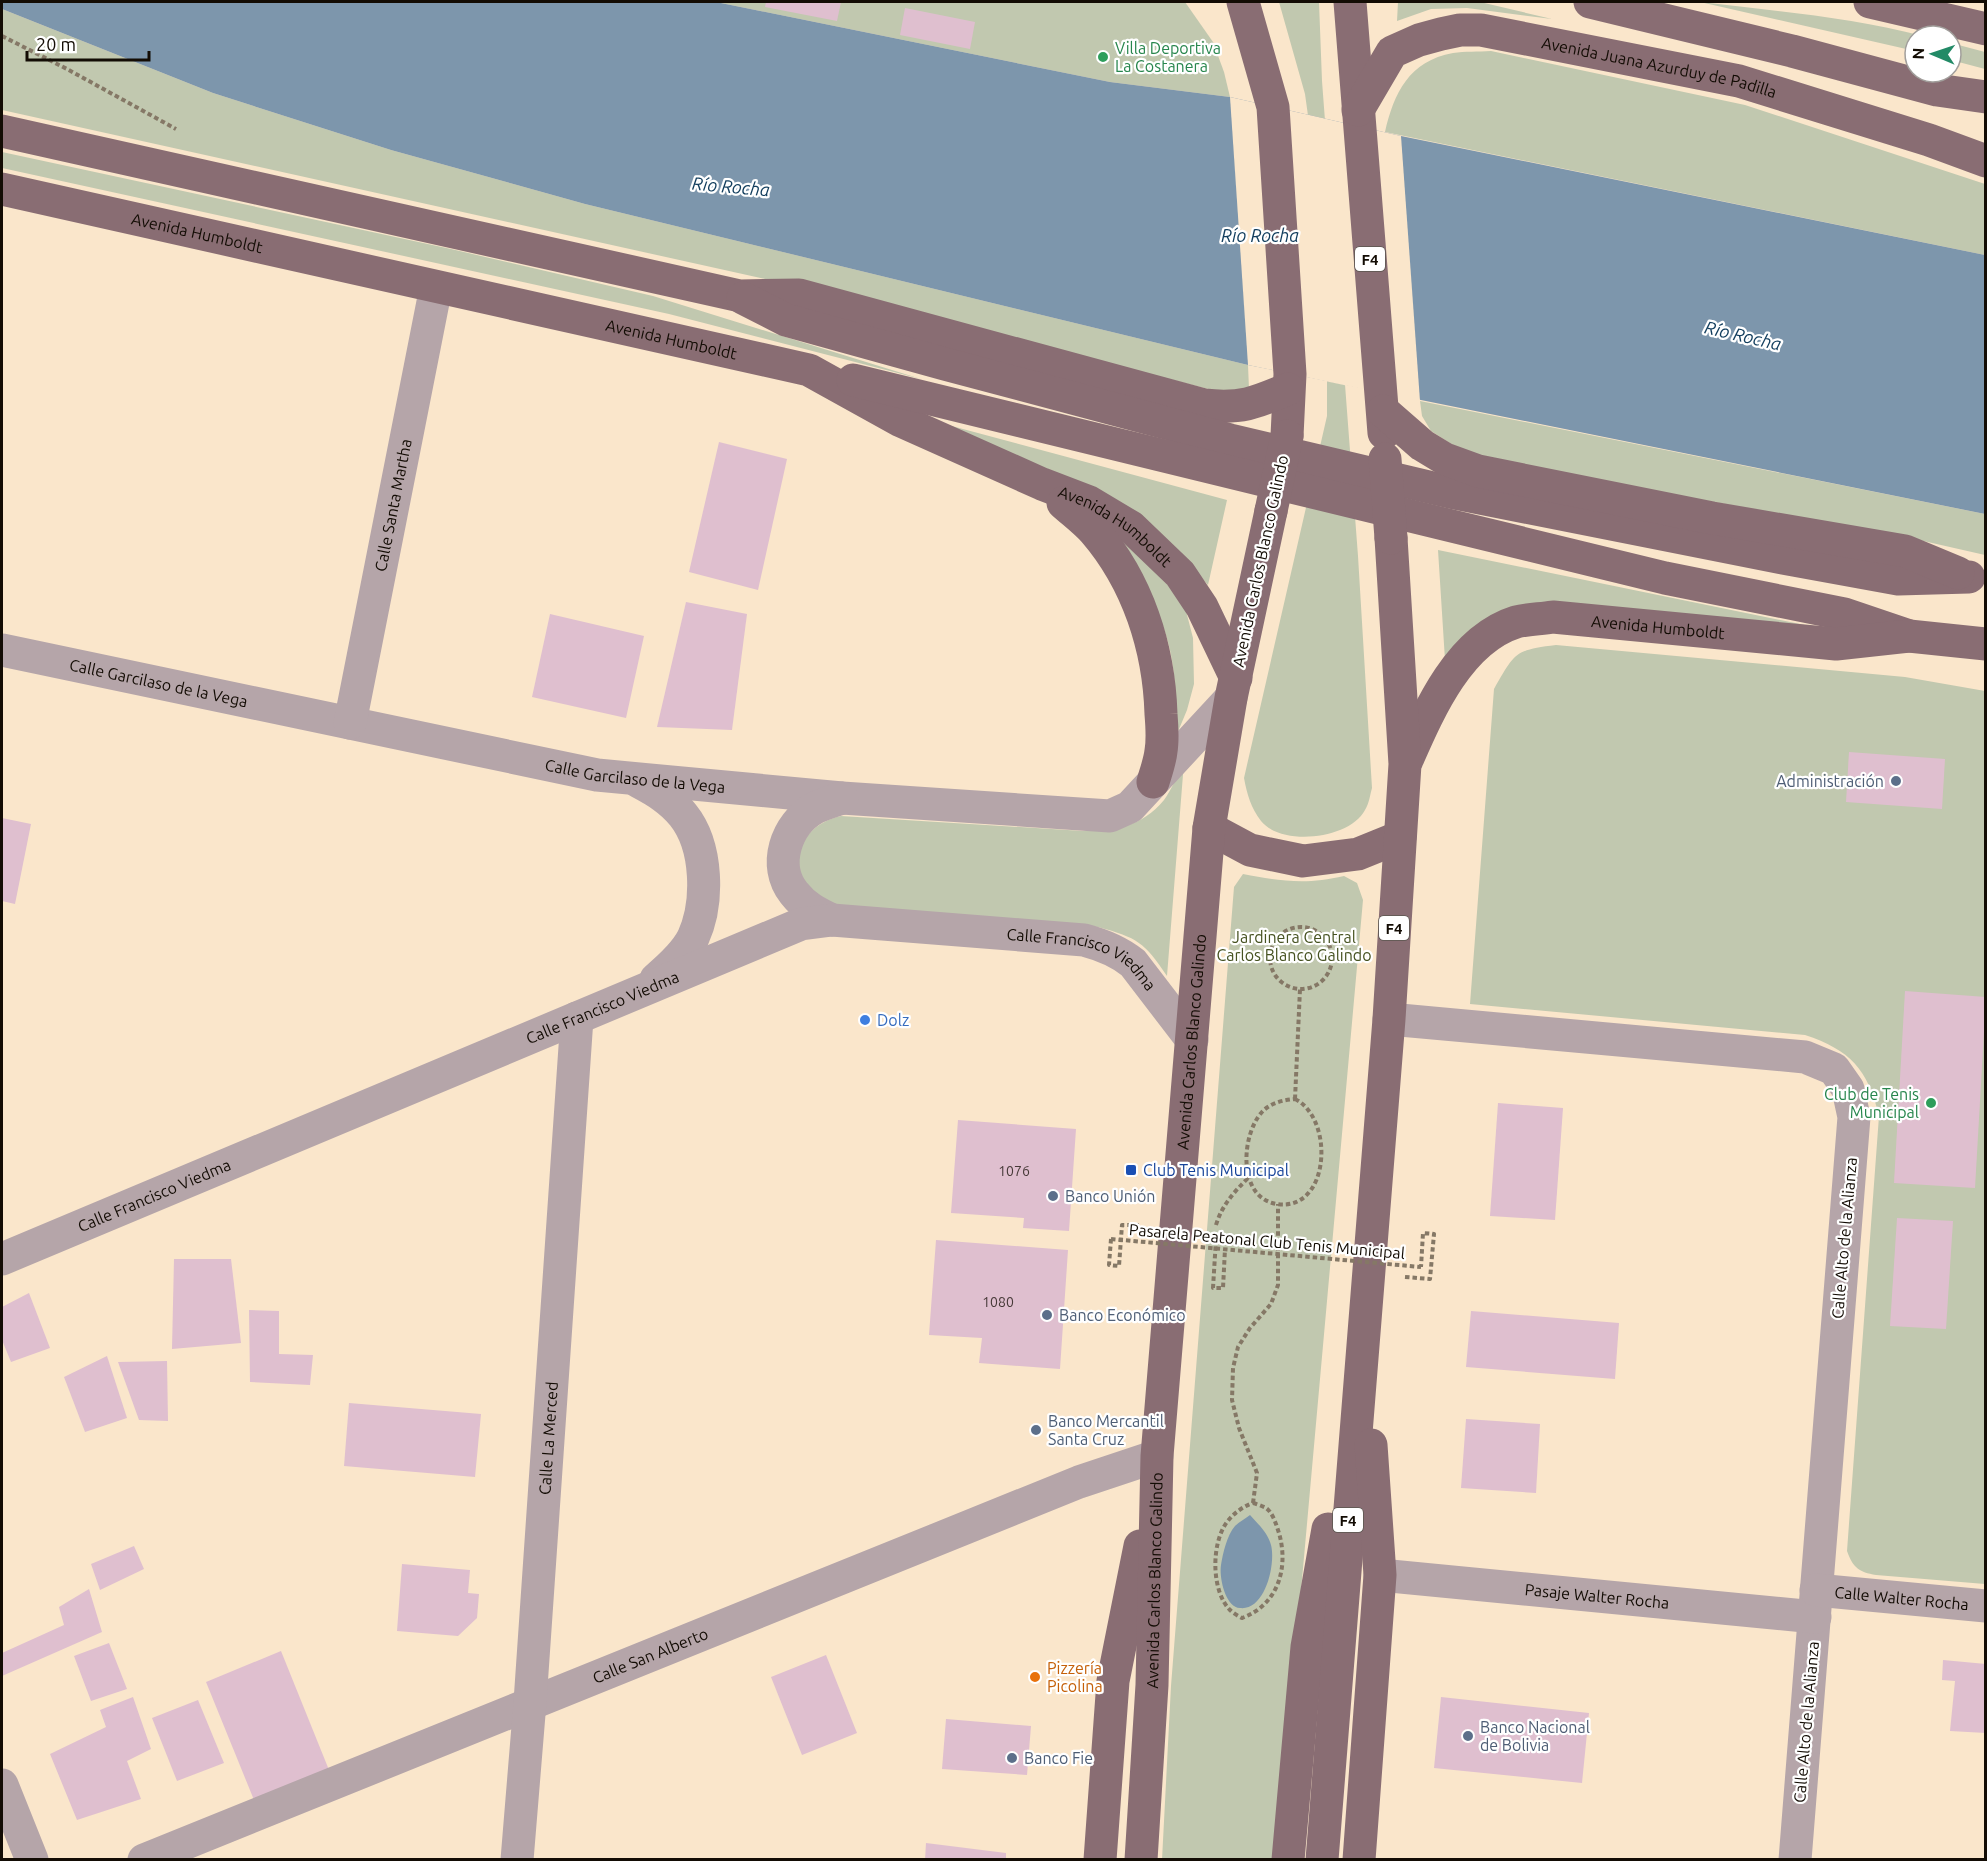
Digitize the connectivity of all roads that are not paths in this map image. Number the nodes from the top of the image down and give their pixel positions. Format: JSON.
{"nodes":[{"id":1,"x":1350,"y":2,"type":"edge"},
{"id":2,"x":1590,"y":2,"type":"edge"},
{"id":3,"x":1870,"y":2,"type":"edge"},
{"id":4,"x":1242,"y":3,"type":"edge"},
{"id":5,"x":1986,"y":29,"type":"edge"},
{"id":6,"x":1937,"y":90,"type":"junction"},
{"id":7,"x":1986,"y":98,"type":"edge"},
{"id":8,"x":1359,"y":118,"type":"junction"},
{"id":9,"x":1986,"y":120,"type":"edge"},
{"id":10,"x":2,"y":131,"type":"edge"},
{"id":11,"x":1986,"y":161,"type":"edge"},
{"id":12,"x":2,"y":189,"type":"edge"},
{"id":13,"x":436,"y":287,"type":"junction"},
{"id":14,"x":740,"y":296,"type":"junction"},
{"id":15,"x":809,"y":370,"type":"junction"},
{"id":16,"x":1289,"y":381,"type":"junction"},
{"id":17,"x":1382,"y":402,"type":"junction"},
{"id":18,"x":1042,"y":484,"type":"junction"},
{"id":19,"x":1977,"y":579,"type":"edge"},
{"id":20,"x":1909,"y":636,"type":"junction"},
{"id":21,"x":1986,"y":644,"type":"edge"},
{"id":22,"x":2,"y":650,"type":"edge"},
{"id":23,"x":1234,"y":688,"type":"junction"},
{"id":24,"x":350,"y":723,"type":"junction"},
{"id":25,"x":1405,"y":764,"type":"junction"},
{"id":26,"x":635,"y":780,"type":"junction"},
{"id":27,"x":1154,"y":782,"type":"junction"},
{"id":28,"x":842,"y":798,"type":"junction"},
{"id":29,"x":1209,"y":828,"type":"junction"},
{"id":30,"x":1400,"y":837,"type":"junction"},
{"id":31,"x":832,"y":920,"type":"junction"},
{"id":32,"x":645,"y":990,"type":"junction"},
{"id":33,"x":577,"y":1018,"type":"junction"},
{"id":34,"x":1389,"y":1019,"type":"junction"},
{"id":35,"x":1192,"y":1040,"type":"junction"},
{"id":36,"x":2,"y":1259,"type":"edge"},
{"id":37,"x":1363,"y":1338,"type":"junction"},
{"id":38,"x":1157,"y":1456,"type":"junction"},
{"id":39,"x":1380,"y":1575,"type":"junction"},
{"id":40,"x":1815,"y":1604,"type":"junction"},
{"id":41,"x":1986,"y":1605,"type":"edge"},
{"id":42,"x":530,"y":1702,"type":"junction"},
{"id":43,"x":2,"y":1785,"type":"edge"},
{"id":44,"x":1289,"y":1853,"type":"edge"},
{"id":45,"x":32,"y":1860,"type":"edge"},
{"id":46,"x":144,"y":1860,"type":"edge"},
{"id":47,"x":517,"y":1860,"type":"edge"},
{"id":48,"x":1100,"y":1860,"type":"edge"},
{"id":49,"x":1141,"y":1860,"type":"edge"},
{"id":50,"x":1322,"y":1860,"type":"edge"},
{"id":51,"x":1359,"y":1860,"type":"edge"},
{"id":52,"x":1795,"y":1860,"type":"edge"}],
"edges":[{"from":1,"to":8,"type":"main road","number":"F4"},
{"from":2,"to":6,"type":"main road"},
{"from":3,"to":5,"type":"main road"},
{"from":4,"to":16,"type":"main road","name":"Avenida Carlos Blanco Galindo"},
{"from":6,"to":7,"type":"main road"},
{"from":6,"to":9,"type":"main road"},
{"from":8,"to":11,"type":"main road","name":"Avenida Juana Azurduy de Padilla"},
{"from":8,"to":17,"type":"main road","number":"F4"},
{"from":10,"to":14,"type":"main road"},
{"from":12,"to":13,"type":"main road","name":"Avenida Humboldt"},
{"from":13,"to":15,"type":"main road","name":"Avenida Humboldt"},
{"from":13,"to":24,"type":"street","name":"Calle Santa Martha"},
{"from":14,"to":16,"type":"main road"},
{"from":14,"to":19,"type":"main road"},
{"from":15,"to":18,"type":"main road","name":"Avenida Humboldt"},
{"from":15,"to":20,"type":"main road"},
{"from":16,"to":23,"type":"main road","name":"Avenida Carlos Blanco Galindo","bridge":true},
{"from":17,"to":19,"type":"main road"},
{"from":17,"to":25,"type":"main road","number":"F4","bridge":true},
{"from":18,"to":23,"type":"main road","name":"Avenida Humboldt"},
{"from":18,"to":27,"type":"main road"},
{"from":20,"to":21,"type":"main road","name":"Avenida Humboldt"},
{"from":20,"to":25,"type":"main road","name":"Avenida Humboldt"},
{"from":22,"to":24,"type":"street","name":"Calle Garcilaso de la Vega"},
{"from":23,"to":27,"type":"street","name":"Calle Garcilaso de la Vega"},
{"from":23,"to":29,"type":"main road","name":"Avenida Carlos Blanco Galindo"},
{"from":24,"to":26,"type":"street","name":"Calle Garcilaso de la Vega"},
{"from":25,"to":30,"type":"main road","number":"F4"},
{"from":26,"to":28,"type":"street","name":"Calle Garcilaso de la Vega"},
{"from":26,"to":32,"type":"street"},
{"from":27,"to":28,"type":"street","name":"Calle Garcilaso de la Vega"},
{"from":28,"to":31,"type":"street"},
{"from":29,"to":30,"type":"main road"},
{"from":29,"to":35,"type":"main road","name":"Avenida Carlos Blanco Galindo"},
{"from":30,"to":34,"type":"main road","number":"F4"},
{"from":31,"to":32,"type":"street","name":"Calle Francisco Viedma"},
{"from":31,"to":35,"type":"street","name":"Calle Francisco Viedma"},
{"from":32,"to":33,"type":"street","name":"Calle Francisco Viedma"},
{"from":33,"to":36,"type":"street","name":"Calle Francisco Viedma"},
{"from":33,"to":42,"type":"street","name":"Calle La Merced"},
{"from":34,"to":37,"type":"main road","number":"F4"},
{"from":34,"to":40,"type":"street","name":"Calle Alto de la Alianza"},
{"from":35,"to":38,"type":"main road","name":"Avenida Carlos Blanco Galindo"},
{"from":37,"to":39,"type":"main road"},
{"from":37,"to":44,"type":"main road"},
{"from":37,"to":50,"type":"main road","number":"F4"},
{"from":38,"to":42,"type":"street","name":"Calle San Alberto"},
{"from":38,"to":48,"type":"main road"},
{"from":38,"to":49,"type":"main road","name":"Avenida Carlos Blanco Galindo"},
{"from":39,"to":40,"type":"street","name":"Pasaje Walter Rocha"},
{"from":39,"to":51,"type":"main road"},
{"from":40,"to":41,"type":"street","name":"Calle Walter Rocha"},
{"from":40,"to":52,"type":"street","name":"Calle Alto de la Alianza"},
{"from":42,"to":46,"type":"street","name":"Calle San Alberto"},
{"from":42,"to":47,"type":"street","name":"Calle La Merced"},
{"from":43,"to":45,"type":"street"}]}
